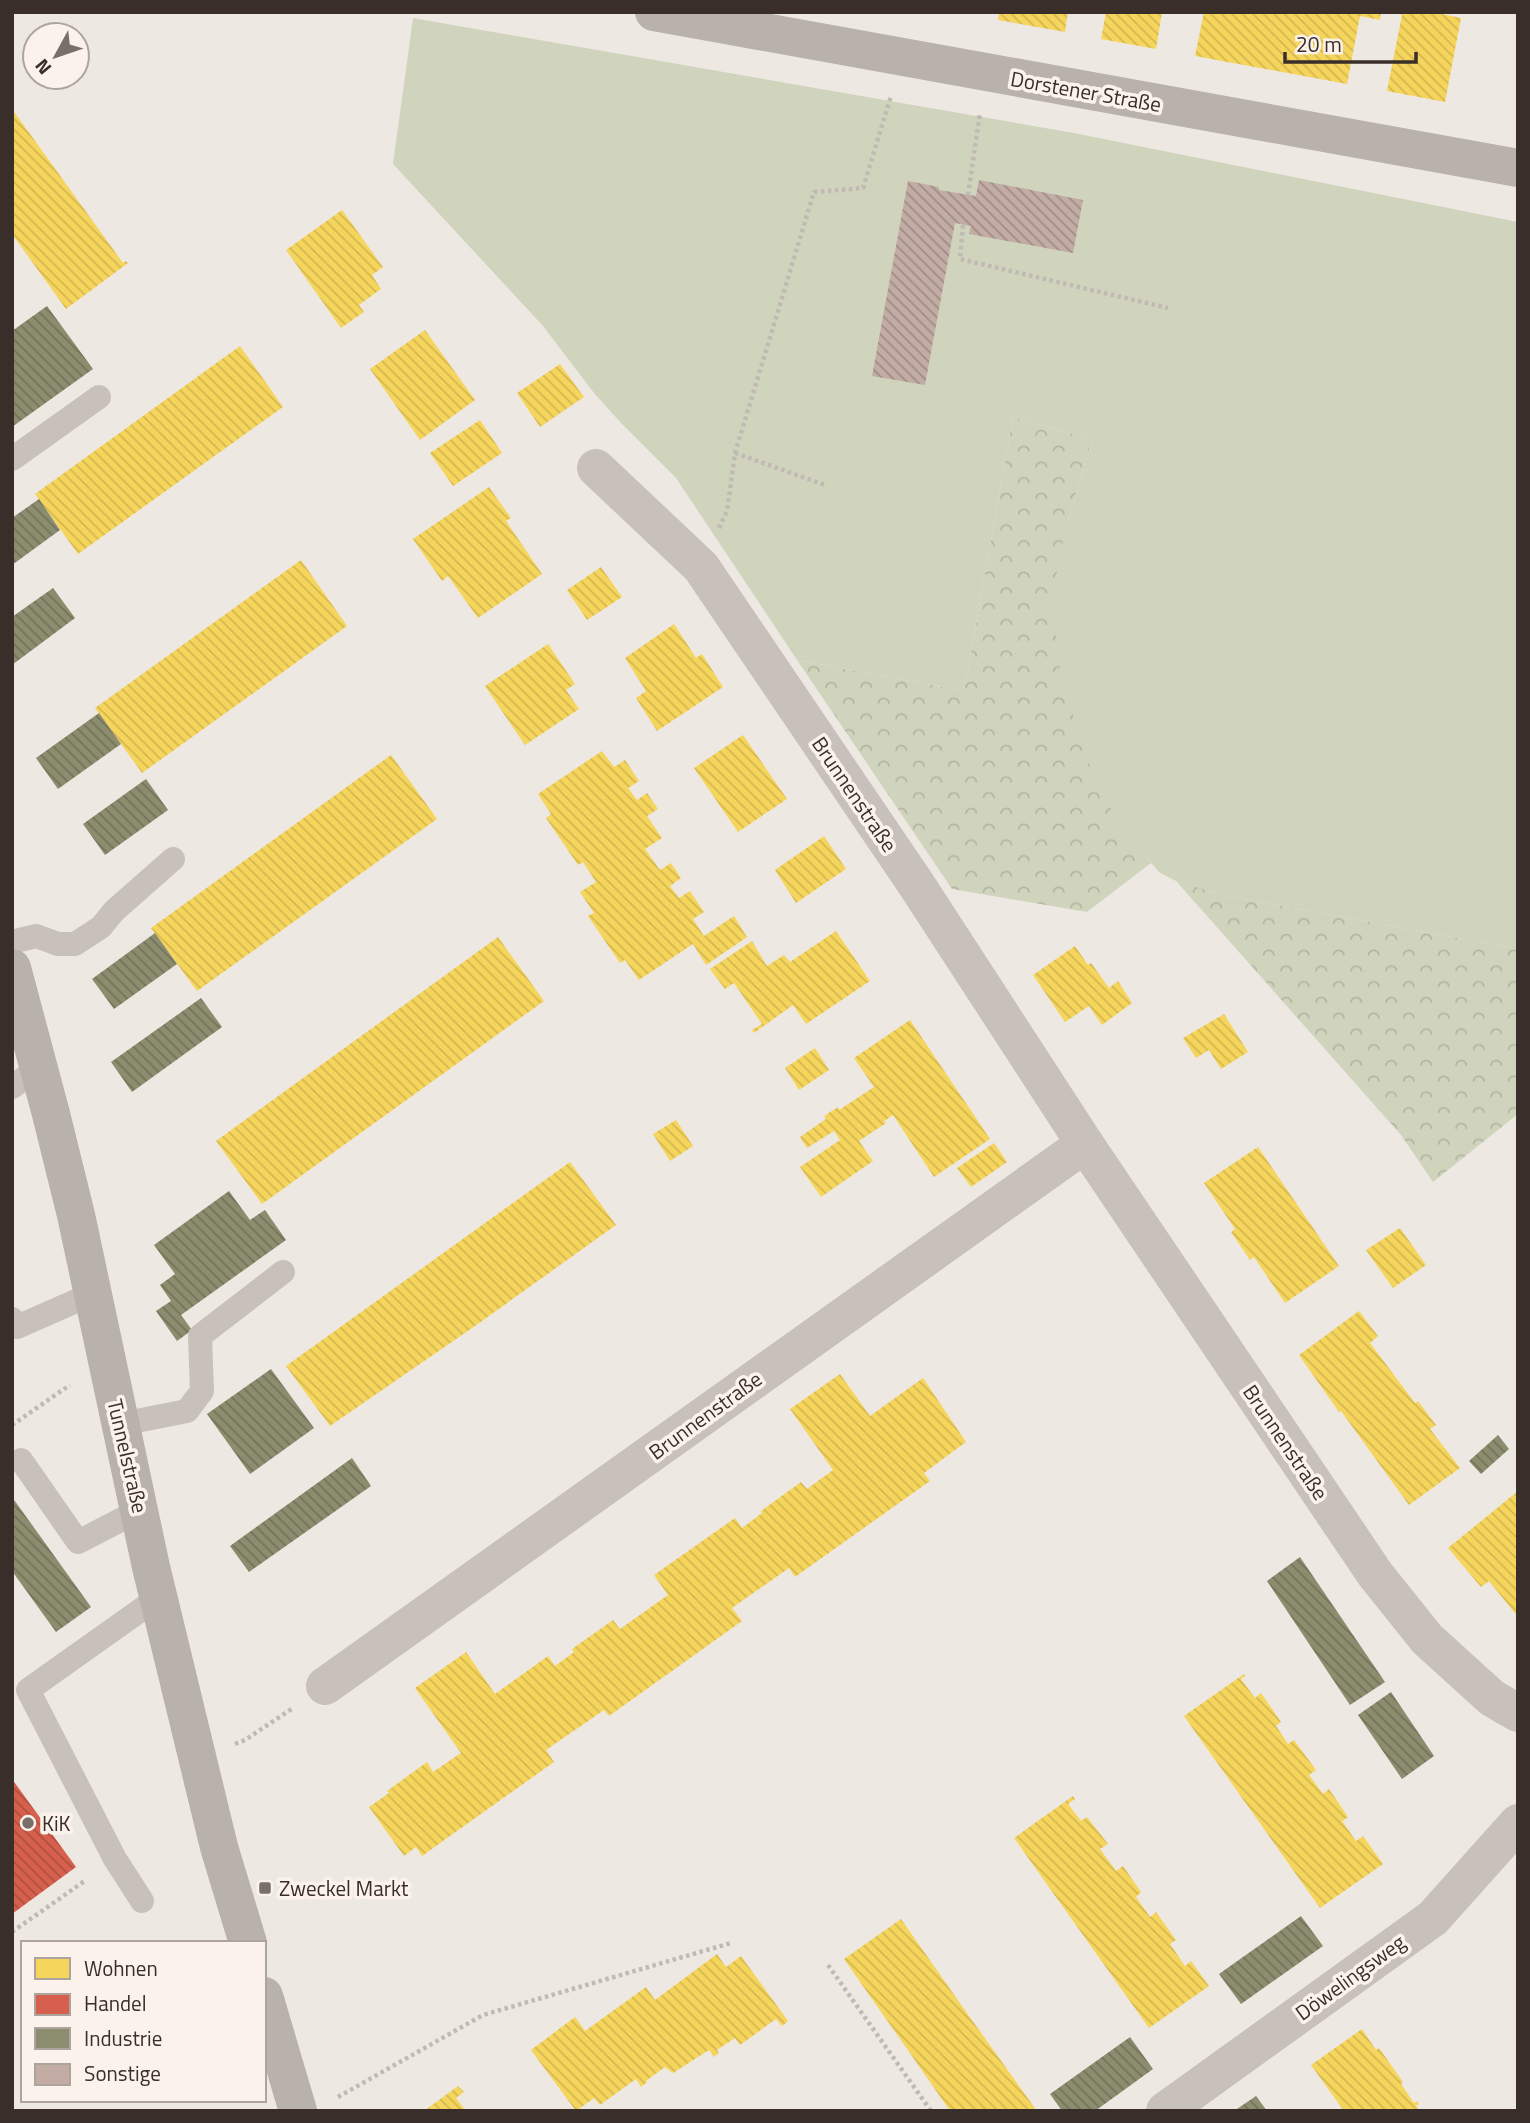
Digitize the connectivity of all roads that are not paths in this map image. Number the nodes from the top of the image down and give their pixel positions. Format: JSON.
{"nodes":[{"id":1,"x":654,"y":12,"type":"edge"},
{"id":2,"x":1518,"y":168,"type":"edge"},
{"id":3,"x":99,"y":397,"type":"dead end"},
{"id":4,"x":12,"y":459,"type":"edge"},
{"id":5,"x":596,"y":468,"type":"dead end"},
{"id":6,"x":173,"y":859,"type":"dead end"},
{"id":7,"x":12,"y":942,"type":"edge"},
{"id":8,"x":12,"y":968,"type":"edge"},
{"id":9,"x":25,"y":1078,"type":"edge"},
{"id":10,"x":1085,"y":1143,"type":"junction"},
{"id":11,"x":283,"y":1272,"type":"dead end"},
{"id":12,"x":92,"y":1294,"type":"junction"},
{"id":13,"x":12,"y":1319,"type":"edge"},
{"id":14,"x":121,"y":1424,"type":"junction"},
{"id":15,"x":21,"y":1460,"type":"dead end"},
{"id":16,"x":140,"y":1510,"type":"junction"},
{"id":17,"x":159,"y":1597,"type":"junction"},
{"id":18,"x":325,"y":1686,"type":"road end"},
{"id":19,"x":20,"y":1696,"type":"edge"},
{"id":20,"x":1518,"y":1713,"type":"edge"},
{"id":21,"x":1518,"y":1823,"type":"edge"},
{"id":22,"x":142,"y":1901,"type":"dead end"},
{"id":23,"x":247,"y":1941,"type":"edge"},
{"id":24,"x":266,"y":2000,"type":"edge"},
{"id":25,"x":315,"y":2105,"type":"edge"},
{"id":26,"x":1165,"y":2111,"type":"edge"}],
"edges":[{"from":1,"to":2,"type":"street","name":"Dorstener Straße"},
{"from":3,"to":4,"type":"lane"},
{"from":5,"to":10,"type":"street","name":"Brunnenstraße"},
{"from":6,"to":7,"type":"lane"},
{"from":8,"to":9,"type":"street","name":"Tunnelstraße"},
{"from":9,"to":12,"type":"street","name":"Tunnelstraße"},
{"from":10,"to":18,"type":"street","name":"Brunnenstraße"},
{"from":10,"to":20,"type":"street","name":"Brunnenstraße"},
{"from":11,"to":14,"type":"lane"},
{"from":12,"to":13,"type":"lane"},
{"from":12,"to":14,"type":"street","name":"Tunnelstraße"},
{"from":14,"to":16,"type":"street","name":"Tunnelstraße"},
{"from":15,"to":16,"type":"lane"},
{"from":16,"to":17,"type":"street","name":"Tunnelstraße"},
{"from":17,"to":19,"type":"lane"},
{"from":17,"to":23,"type":"street","name":"Tunnelstraße"},
{"from":19,"to":22,"type":"lane"},
{"from":21,"to":26,"type":"street","name":"Döwelingsweg"},
{"from":24,"to":25,"type":"street"}]}
